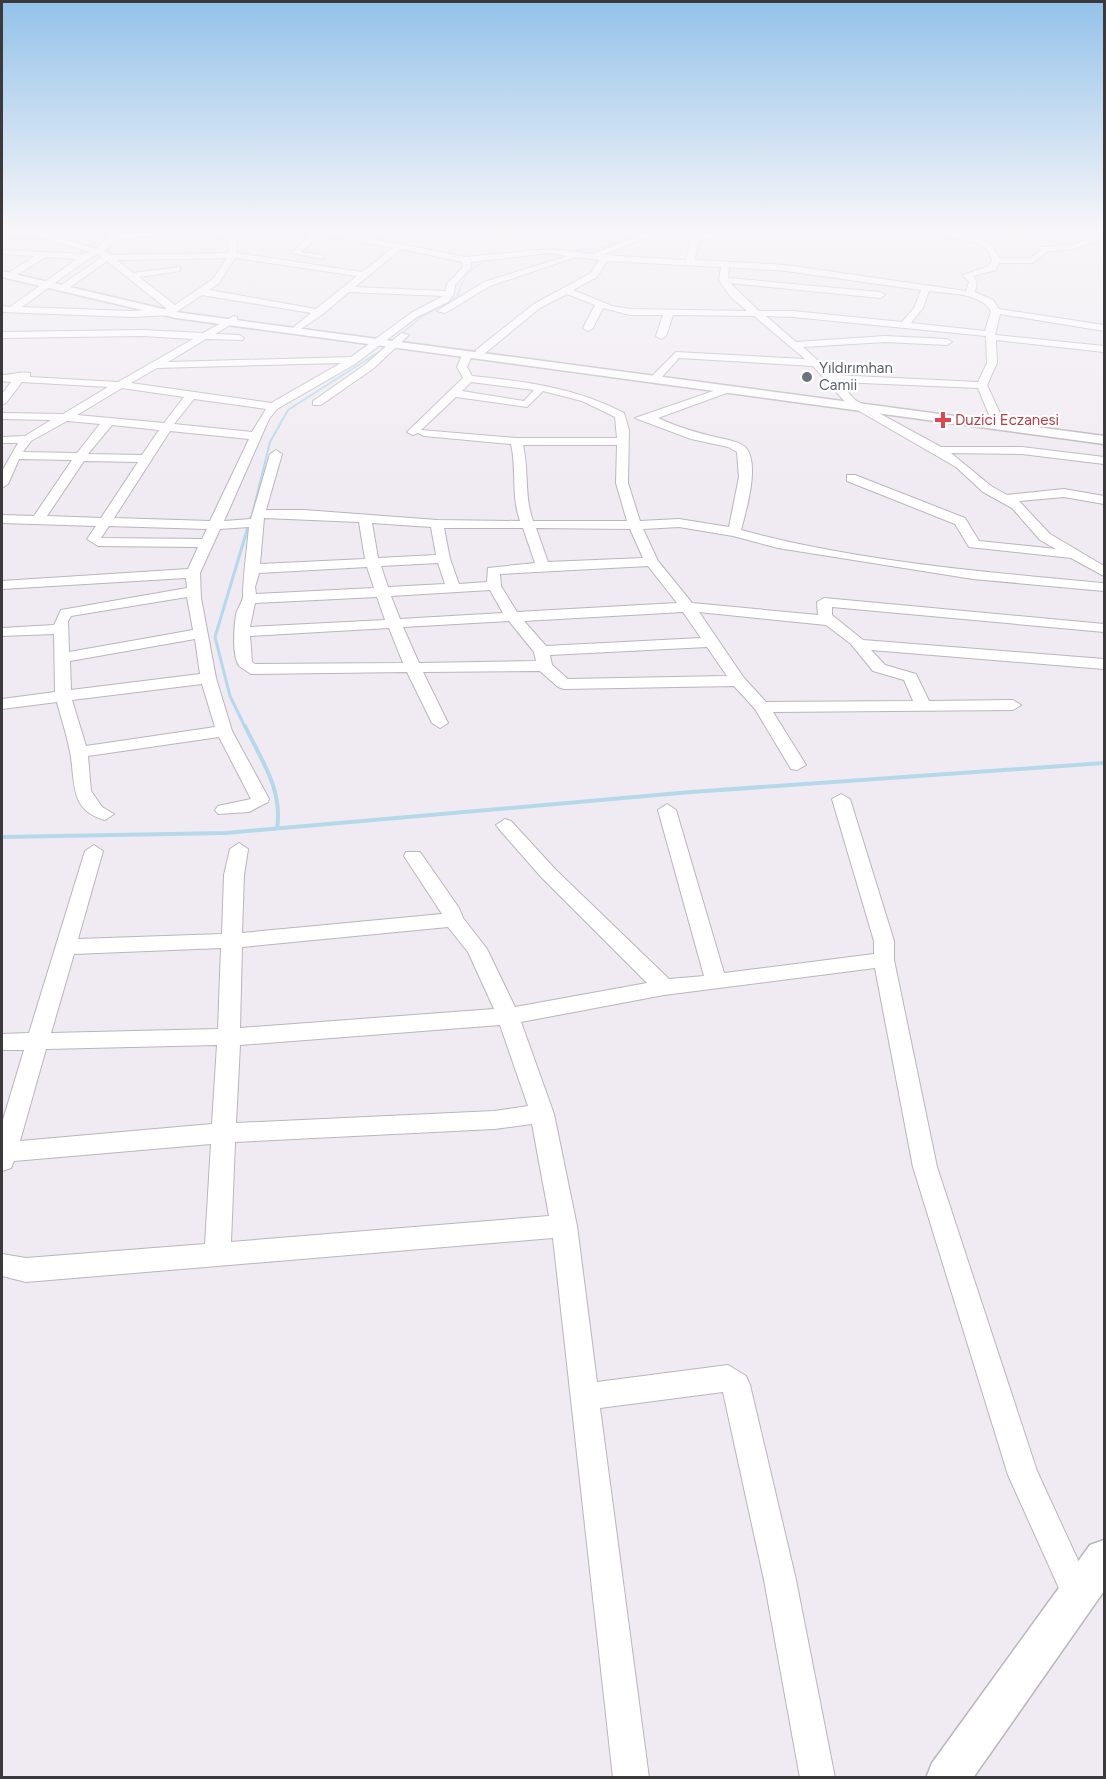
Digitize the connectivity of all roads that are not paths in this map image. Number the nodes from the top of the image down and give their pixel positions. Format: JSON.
{"nodes":[{"id":1,"x":33,"y":312,"type":"edge"},
{"id":2,"x":48,"y":312,"type":"edge"},
{"id":3,"x":172,"y":312,"type":"joint"},
{"id":4,"x":320,"y":312,"type":"edge"},
{"id":5,"x":420,"y":312,"type":"edge"},
{"id":6,"x":442,"y":312,"type":"edge"},
{"id":7,"x":529,"y":312,"type":"edge"},
{"id":8,"x":596,"y":312,"type":"edge"},
{"id":9,"x":669,"y":312,"type":"edge"},
{"id":10,"x":671,"y":312,"type":"edge"},
{"id":11,"x":820,"y":312,"type":"edge"},
{"id":12,"x":864,"y":312,"type":"dead end"},
{"id":13,"x":915,"y":312,"type":"edge"},
{"id":14,"x":996,"y":312,"type":"edge"},
{"id":15,"x":1002,"y":312,"type":"edge"},
{"id":16,"x":756,"y":313,"type":"junction"},
{"id":17,"x":822,"y":317,"type":"junction"},
{"id":18,"x":129,"y":318,"type":"junction"},
{"id":19,"x":231,"y":320,"type":"junction"},
{"id":20,"x":856,"y":320,"type":"junction"},
{"id":21,"x":49,"y":323,"type":"dead end"},
{"id":22,"x":905,"y":325,"type":"junction"},
{"id":23,"x":262,"y":326,"type":"junction"},
{"id":24,"x":298,"y":328,"type":"junction"},
{"id":25,"x":588,"y":328,"type":"dead end"},
{"id":26,"x":1104,"y":328,"type":"edge"},
{"id":27,"x":955,"y":330,"type":"junction"},
{"id":28,"x":121,"y":332,"type":"junction"},
{"id":29,"x":207,"y":334,"type":"junction"},
{"id":30,"x":2,"y":335,"type":"edge"},
{"id":31,"x":16,"y":335,"type":"junction"},
{"id":32,"x":661,"y":336,"type":"dead end"},
{"id":33,"x":239,"y":338,"type":"junction"},
{"id":34,"x":991,"y":338,"type":"junction"},
{"id":35,"x":386,"y":341,"type":"junction"},
{"id":36,"x":949,"y":342,"type":"junction"},
{"id":37,"x":156,"y":345,"type":"dead end"},
{"id":38,"x":791,"y":345,"type":"junction"},
{"id":39,"x":186,"y":346,"type":"junction"},
{"id":40,"x":7,"y":348,"type":"dead end"},
{"id":41,"x":1104,"y":349,"type":"edge"},
{"id":42,"x":474,"y":353,"type":"junction"},
{"id":43,"x":353,"y":359,"type":"junction"},
{"id":44,"x":815,"y":363,"type":"junction"},
{"id":45,"x":155,"y":365,"type":"junction"},
{"id":46,"x":561,"y":368,"type":"junction"},
{"id":47,"x":36,"y":369,"type":"dead end"},
{"id":48,"x":657,"y":376,"type":"junction"},
{"id":49,"x":2,"y":378,"type":"edge"},
{"id":50,"x":830,"y":378,"type":"junction"},
{"id":51,"x":468,"y":379,"type":"junction"},
{"id":52,"x":19,"y":380,"type":"junction"},
{"id":53,"x":121,"y":385,"type":"junction"},
{"id":54,"x":982,"y":386,"type":"junction"},
{"id":55,"x":554,"y":389,"type":"junction"},
{"id":56,"x":728,"y":389,"type":"junction"},
{"id":57,"x":539,"y":390,"type":"junction"},
{"id":58,"x":453,"y":393,"type":"junction"},
{"id":59,"x":192,"y":394,"type":"junction"},
{"id":60,"x":3,"y":396,"type":"edge"},
{"id":61,"x":317,"y":403,"type":"dead end"},
{"id":62,"x":855,"y":404,"type":"junction"},
{"id":63,"x":273,"y":407,"type":"junction"},
{"id":64,"x":620,"y":415,"type":"junction"},
{"id":65,"x":2,"y":416,"type":"edge"},
{"id":66,"x":65,"y":417,"type":"junction"},
{"id":67,"x":646,"y":417,"type":"junction"},
{"id":68,"x":109,"y":421,"type":"junction"},
{"id":69,"x":998,"y":422,"type":"junction"},
{"id":70,"x":166,"y":428,"type":"junction"},
{"id":71,"x":1104,"y":435,"type":"edge"},
{"id":72,"x":256,"y":436,"type":"junction"},
{"id":73,"x":27,"y":439,"type":"junction"},
{"id":74,"x":2,"y":440,"type":"edge"},
{"id":75,"x":1104,"y":440,"type":"edge"},
{"id":76,"x":516,"y":441,"type":"junction"},
{"id":77,"x":623,"y":442,"type":"junction"},
{"id":78,"x":938,"y":451,"type":"junction"},
{"id":79,"x":276,"y":454,"type":"dead end"},
{"id":80,"x":15,"y":455,"type":"junction"},
{"id":81,"x":81,"y":456,"type":"junction"},
{"id":82,"x":146,"y":459,"type":"junction"},
{"id":83,"x":1104,"y":460,"type":"edge"},
{"id":84,"x":851,"y":478,"type":"dead end"},
{"id":85,"x":2,"y":484,"type":"edge"},
{"id":86,"x":1006,"y":500,"type":"junction"},
{"id":87,"x":1104,"y":500,"type":"edge"},
{"id":88,"x":39,"y":518,"type":"junction"},
{"id":89,"x":2,"y":519,"type":"edge"},
{"id":90,"x":365,"y":519,"type":"junction"},
{"id":91,"x":105,"y":521,"type":"junction"},
{"id":92,"x":253,"y":521,"type":"junction"},
{"id":93,"x":437,"y":524,"type":"junction"},
{"id":94,"x":215,"y":525,"type":"junction"},
{"id":95,"x":635,"y":525,"type":"junction"},
{"id":96,"x":530,"y":526,"type":"junction"},
{"id":97,"x":734,"y":532,"type":"junction"},
{"id":98,"x":207,"y":543,"type":"junction"},
{"id":99,"x":1073,"y":555,"type":"junction"},
{"id":100,"x":443,"y":560,"type":"junction"},
{"id":101,"x":373,"y":562,"type":"junction"},
{"id":102,"x":652,"y":562,"type":"junction"},
{"id":103,"x":543,"y":566,"type":"junction"},
{"id":104,"x":253,"y":569,"type":"junction"},
{"id":105,"x":1104,"y":572,"type":"edge"},
{"id":106,"x":194,"y":573,"type":"junction"},
{"id":107,"x":2,"y":585,"type":"edge"},
{"id":108,"x":494,"y":586,"type":"junction"},
{"id":109,"x":1103,"y":588,"type":"edge"},
{"id":110,"x":454,"y":589,"type":"junction"},
{"id":111,"x":194,"y":591,"type":"junction"},
{"id":112,"x":383,"y":592,"type":"junction"},
{"id":113,"x":249,"y":600,"type":"junction"},
{"id":114,"x":688,"y":607,"type":"junction"},
{"id":115,"x":513,"y":617,"type":"junction"},
{"id":116,"x":830,"y":621,"type":"junction"},
{"id":117,"x":397,"y":625,"type":"junction"},
{"id":118,"x":1104,"y":628,"type":"edge"},
{"id":119,"x":61,"y":629,"type":"junction"},
{"id":120,"x":2,"y":632,"type":"edge"},
{"id":121,"x":244,"y":632,"type":"junction"},
{"id":122,"x":202,"y":633,"type":"junction"},
{"id":123,"x":710,"y":642,"type":"junction"},
{"id":124,"x":859,"y":644,"type":"junction"},
{"id":125,"x":61,"y":658,"type":"junction"},
{"id":126,"x":543,"y":659,"type":"junction"},
{"id":127,"x":1104,"y":664,"type":"edge"},
{"id":128,"x":415,"y":669,"type":"junction"},
{"id":129,"x":208,"y":678,"type":"junction"},
{"id":130,"x":738,"y":681,"type":"junction"},
{"id":131,"x":63,"y":696,"type":"junction"},
{"id":132,"x":2,"y":704,"type":"edge"},
{"id":133,"x":1013,"y":705,"type":"dead end"},
{"id":134,"x":762,"y":707,"type":"junction"},
{"id":135,"x":924,"y":707,"type":"junction"},
{"id":136,"x":440,"y":723,"type":"dead end"},
{"id":137,"x":224,"y":730,"type":"junction"},
{"id":138,"x":79,"y":752,"type":"junction"},
{"id":139,"x":797,"y":765,"type":"dead end"},
{"id":140,"x":841,"y":798,"type":"dead end"},
{"id":141,"x":224,"y":810,"type":"dead end"},
{"id":142,"x":667,"y":810,"type":"dead end"},
{"id":143,"x":105,"y":814,"type":"dead end"},
{"id":144,"x":505,"y":825,"type":"dead end"},
{"id":145,"x":239,"y":849,"type":"dead end"},
{"id":146,"x":94,"y":851,"type":"dead end"},
{"id":147,"x":412,"y":856,"type":"dead end"},
{"id":148,"x":453,"y":920,"type":"junction"},
{"id":149,"x":233,"y":941,"type":"junction"},
{"id":150,"x":66,"y":947,"type":"junction"},
{"id":151,"x":884,"y":960,"type":"junction"},
{"id":152,"x":716,"y":982,"type":"junction"},
{"id":153,"x":664,"y":987,"type":"junction"},
{"id":154,"x":508,"y":1016,"type":"junction"},
{"id":155,"x":229,"y":1037,"type":"junction"},
{"id":156,"x":38,"y":1041,"type":"junction"},
{"id":157,"x":2,"y":1042,"type":"edge"},
{"id":158,"x":542,"y":1114,"type":"junction"},
{"id":159,"x":224,"y":1133,"type":"junction"},
{"id":160,"x":3,"y":1158,"type":"edge"},
{"id":161,"x":564,"y":1226,"type":"junction"},
{"id":162,"x":217,"y":1255,"type":"junction"},
{"id":163,"x":2,"y":1265,"type":"edge"},
{"id":164,"x":584,"y":1397,"type":"junction"},
{"id":165,"x":1104,"y":1559,"type":"edge"},
{"id":166,"x":1078,"y":1595,"type":"junction"},
{"id":167,"x":631,"y":1778,"type":"edge"},
{"id":168,"x":818,"y":1778,"type":"edge"},
{"id":169,"x":947,"y":1778,"type":"edge"}],
"edges":[{"from":1,"to":31,"type":"street"},
{"from":2,"to":18,"type":"street"},
{"from":3,"to":18,"type":"street"},
{"from":3,"to":19,"type":"main road"},
{"from":4,"to":24,"type":"street"},
{"from":5,"to":35,"type":"street"},
{"from":6,"to":35,"type":"street"},
{"from":7,"to":42,"type":"street"},
{"from":8,"to":25,"type":"street"},
{"from":9,"to":32,"type":"street"},
{"from":10,"to":16,"type":"street"},
{"from":11,"to":17,"type":"street"},
{"from":12,"to":20,"type":"street"},
{"from":13,"to":22,"type":"street"},
{"from":14,"to":34,"type":"street"},
{"from":15,"to":26,"type":"street"},
{"from":16,"to":17,"type":"street"},
{"from":16,"to":38,"type":"street"},
{"from":17,"to":20,"type":"street"},
{"from":18,"to":21,"type":"street"},
{"from":18,"to":28,"type":"street"},
{"from":19,"to":23,"type":"main road"},
{"from":19,"to":24,"type":"main road"},
{"from":19,"to":29,"type":"street"},
{"from":20,"to":22,"type":"street"},
{"from":22,"to":27,"type":"street"},
{"from":23,"to":33,"type":"street"},
{"from":23,"to":35,"type":"main road"},
{"from":24,"to":35,"type":"main road"},
{"from":27,"to":34,"type":"street"},
{"from":27,"to":36,"type":"street"},
{"from":28,"to":29,"type":"street"},
{"from":28,"to":31,"type":"street"},
{"from":29,"to":33,"type":"street"},
{"from":29,"to":39,"type":"street"},
{"from":30,"to":31,"type":"street"},
{"from":31,"to":40,"type":"street"},
{"from":33,"to":39,"type":"street"},
{"from":34,"to":36,"type":"street"},
{"from":34,"to":41,"type":"street"},
{"from":34,"to":54,"type":"street"},
{"from":35,"to":42,"type":"main road"},
{"from":35,"to":43,"type":"street"},
{"from":35,"to":61,"type":"street"},
{"from":36,"to":38,"type":"street"},
{"from":37,"to":39,"type":"street"},
{"from":38,"to":44,"type":"street"},
{"from":39,"to":45,"type":"street"},
{"from":42,"to":46,"type":"main road"},
{"from":42,"to":48,"type":"main road"},
{"from":42,"to":51,"type":"street"},
{"from":43,"to":45,"type":"street"},
{"from":43,"to":63,"type":"street"},
{"from":44,"to":48,"type":"street"},
{"from":44,"to":50,"type":"street"},
{"from":45,"to":53,"type":"street"},
{"from":46,"to":55,"type":"street"},
{"from":46,"to":56,"type":"main road"},
{"from":47,"to":52,"type":"street"},
{"from":48,"to":62,"type":"main road"},
{"from":49,"to":52,"type":"street"},
{"from":50,"to":54,"type":"street"},
{"from":50,"to":62,"type":"street"},
{"from":51,"to":57,"type":"street"},
{"from":51,"to":58,"type":"street"},
{"from":52,"to":53,"type":"street"},
{"from":52,"to":60,"type":"street"},
{"from":53,"to":59,"type":"street"},
{"from":53,"to":66,"type":"street"},
{"from":54,"to":69,"type":"street"},
{"from":55,"to":57,"type":"street"},
{"from":55,"to":64,"type":"street"},
{"from":56,"to":62,"type":"main road"},
{"from":56,"to":67,"type":"street"},
{"from":57,"to":58,"type":"street"},
{"from":58,"to":76,"type":"street"},
{"from":59,"to":63,"type":"street"},
{"from":59,"to":70,"type":"street"},
{"from":62,"to":69,"type":"main road"},
{"from":62,"to":75,"type":"main road"},
{"from":62,"to":78,"type":"street"},
{"from":63,"to":72,"type":"street"},
{"from":64,"to":67,"type":"street"},
{"from":64,"to":77,"type":"street"},
{"from":65,"to":66,"type":"street"},
{"from":66,"to":68,"type":"street"},
{"from":66,"to":73,"type":"street"},
{"from":67,"to":97,"type":"street"},
{"from":68,"to":70,"type":"street"},
{"from":68,"to":81,"type":"street"},
{"from":69,"to":71,"type":"main road"},
{"from":70,"to":72,"type":"street"},
{"from":70,"to":82,"type":"street"},
{"from":72,"to":94,"type":"street"},
{"from":73,"to":74,"type":"street"},
{"from":73,"to":80,"type":"street"},
{"from":76,"to":77,"type":"street"},
{"from":76,"to":96,"type":"street"},
{"from":77,"to":95,"type":"street"},
{"from":78,"to":83,"type":"street"},
{"from":78,"to":86,"type":"street"},
{"from":79,"to":92,"type":"street"},
{"from":80,"to":81,"type":"street"},
{"from":80,"to":85,"type":"street"},
{"from":81,"to":82,"type":"street"},
{"from":81,"to":88,"type":"street"},
{"from":82,"to":91,"type":"street"},
{"from":84,"to":99,"type":"street"},
{"from":86,"to":87,"type":"street"},
{"from":86,"to":99,"type":"street"},
{"from":88,"to":89,"type":"street"},
{"from":88,"to":91,"type":"street"},
{"from":90,"to":92,"type":"street"},
{"from":90,"to":93,"type":"street"},
{"from":90,"to":101,"type":"street"},
{"from":91,"to":94,"type":"street"},
{"from":91,"to":98,"type":"street"},
{"from":92,"to":94,"type":"street"},
{"from":92,"to":104,"type":"street"},
{"from":93,"to":96,"type":"street"},
{"from":93,"to":100,"type":"street"},
{"from":94,"to":98,"type":"street"},
{"from":95,"to":96,"type":"street"},
{"from":95,"to":97,"type":"street"},
{"from":95,"to":102,"type":"street"},
{"from":96,"to":103,"type":"street"},
{"from":97,"to":109,"type":"street"},
{"from":98,"to":106,"type":"street"},
{"from":99,"to":105,"type":"street"},
{"from":99,"to":109,"type":"street"},
{"from":100,"to":101,"type":"street"},
{"from":100,"to":110,"type":"street"},
{"from":101,"to":104,"type":"street"},
{"from":101,"to":112,"type":"street"},
{"from":102,"to":103,"type":"street"},
{"from":102,"to":114,"type":"street"},
{"from":103,"to":108,"type":"street"},
{"from":104,"to":113,"type":"street"},
{"from":106,"to":107,"type":"street"},
{"from":106,"to":111,"type":"street"},
{"from":108,"to":110,"type":"street"},
{"from":108,"to":115,"type":"street"},
{"from":110,"to":112,"type":"street"},
{"from":111,"to":119,"type":"street"},
{"from":111,"to":122,"type":"street"},
{"from":112,"to":113,"type":"street"},
{"from":112,"to":117,"type":"street"},
{"from":113,"to":121,"type":"street"},
{"from":114,"to":115,"type":"street"},
{"from":114,"to":116,"type":"street"},
{"from":114,"to":123,"type":"street"},
{"from":115,"to":117,"type":"street"},
{"from":115,"to":126,"type":"street"},
{"from":116,"to":118,"type":"street"},
{"from":116,"to":124,"type":"street"},
{"from":117,"to":121,"type":"street"},
{"from":117,"to":128,"type":"street"},
{"from":119,"to":120,"type":"street"},
{"from":119,"to":125,"type":"street"},
{"from":121,"to":128,"type":"street"},
{"from":122,"to":125,"type":"street"},
{"from":122,"to":129,"type":"street"},
{"from":123,"to":126,"type":"street"},
{"from":123,"to":130,"type":"street"},
{"from":124,"to":127,"type":"street"},
{"from":124,"to":135,"type":"street"},
{"from":125,"to":131,"type":"street"},
{"from":126,"to":128,"type":"street"},
{"from":126,"to":130,"type":"street"},
{"from":128,"to":136,"type":"street"},
{"from":129,"to":131,"type":"street"},
{"from":129,"to":137,"type":"street"},
{"from":130,"to":134,"type":"street"},
{"from":131,"to":132,"type":"street"},
{"from":131,"to":138,"type":"street"},
{"from":133,"to":135,"type":"street"},
{"from":134,"to":135,"type":"street"},
{"from":134,"to":139,"type":"street"},
{"from":137,"to":138,"type":"street"},
{"from":137,"to":141,"type":"street"},
{"from":138,"to":143,"type":"street"},
{"from":140,"to":151,"type":"street"},
{"from":142,"to":152,"type":"street"},
{"from":144,"to":153,"type":"street"},
{"from":145,"to":149,"type":"street"},
{"from":146,"to":150,"type":"street"},
{"from":147,"to":148,"type":"street"},
{"from":148,"to":149,"type":"street"},
{"from":148,"to":154,"type":"street"},
{"from":149,"to":150,"type":"street"},
{"from":149,"to":155,"type":"street"},
{"from":150,"to":156,"type":"street"},
{"from":151,"to":152,"type":"street"},
{"from":151,"to":166,"type":"street"},
{"from":152,"to":153,"type":"street"},
{"from":153,"to":154,"type":"street"},
{"from":154,"to":155,"type":"street"},
{"from":154,"to":158,"type":"street"},
{"from":155,"to":156,"type":"street"},
{"from":155,"to":159,"type":"street"},
{"from":156,"to":157,"type":"street"},
{"from":156,"to":160,"type":"street"},
{"from":158,"to":159,"type":"street"},
{"from":158,"to":161,"type":"street"},
{"from":159,"to":160,"type":"street"},
{"from":159,"to":162,"type":"street"},
{"from":161,"to":162,"type":"street"},
{"from":161,"to":164,"type":"street"},
{"from":162,"to":163,"type":"street"},
{"from":164,"to":167,"type":"street"},
{"from":164,"to":168,"type":"street"},
{"from":165,"to":166,"type":"main road"},
{"from":166,"to":169,"type":"main road"}]}
